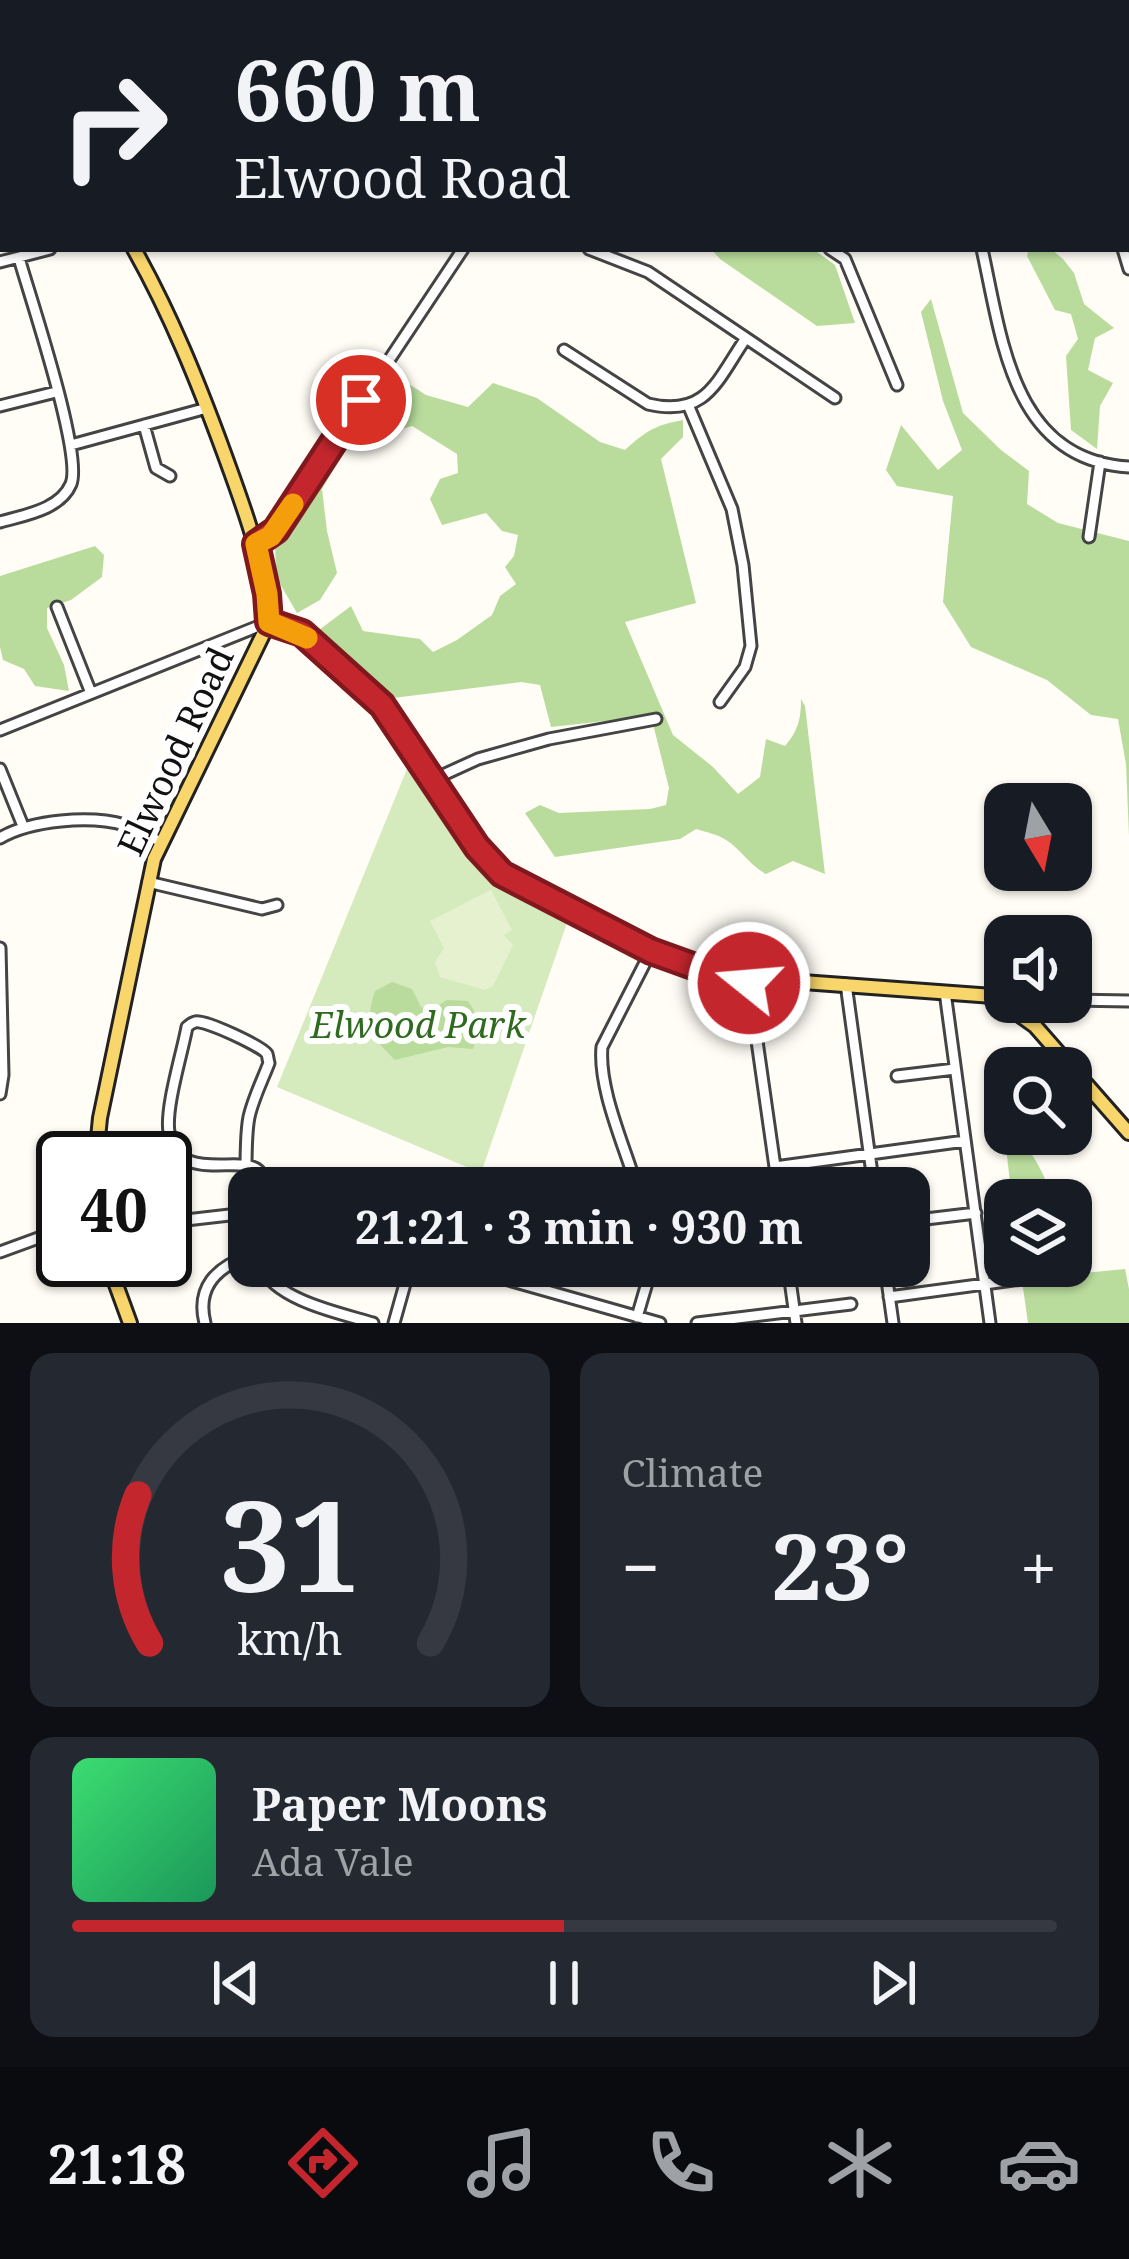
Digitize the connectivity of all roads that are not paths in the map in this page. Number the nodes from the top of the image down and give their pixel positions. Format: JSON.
{"nodes":[{"id":1,"x":40,"y":252,"type":"edge"},
{"id":2,"x":136,"y":252,"type":"edge"},
{"id":3,"x":461,"y":252,"type":"edge"},
{"id":4,"x":598,"y":252,"type":"edge"},
{"id":5,"x":834,"y":252,"type":"edge"},
{"id":6,"x":983,"y":252,"type":"edge"},
{"id":7,"x":19,"y":258,"type":"junction"},
{"id":8,"x":0,"y":262,"type":"edge"},
{"id":9,"x":746,"y":338,"type":"junction"},
{"id":10,"x":564,"y":350,"type":"dead end"},
{"id":11,"x":897,"y":385,"type":"dead end"},
{"id":12,"x":56,"y":392,"type":"junction"},
{"id":13,"x":835,"y":398,"type":"dead end"},
{"id":14,"x":0,"y":406,"type":"edge"},
{"id":15,"x":689,"y":406,"type":"junction"},
{"id":16,"x":207,"y":407,"type":"junction"},
{"id":17,"x":144,"y":425,"type":"junction"},
{"id":18,"x":71,"y":445,"type":"junction"},
{"id":19,"x":1100,"y":462,"type":"junction"},
{"id":20,"x":1129,"y":466,"type":"edge"},
{"id":21,"x":170,"y":476,"type":"dead end"},
{"id":22,"x":0,"y":521,"type":"edge"},
{"id":23,"x":1089,"y":537,"type":"dead end"},
{"id":24,"x":256,"y":544,"type":"junction"},
{"id":25,"x":57,"y":607,"type":"dead end"},
{"id":26,"x":269,"y":622,"type":"junction"},
{"id":27,"x":91,"y":693,"type":"junction"},
{"id":28,"x":720,"y":702,"type":"dead end"},
{"id":29,"x":656,"y":718,"type":"dead end"},
{"id":30,"x":0,"y":730,"type":"edge"},
{"id":31,"x":0,"y":770,"type":"edge"},
{"id":32,"x":432,"y":780,"type":"junction"},
{"id":33,"x":23,"y":826,"type":"junction"},
{"id":34,"x":0,"y":838,"type":"edge"},
{"id":35,"x":160,"y":842,"type":"junction"},
{"id":36,"x":148,"y":882,"type":"junction"},
{"id":37,"x":277,"y":905,"type":"dead end"},
{"id":38,"x":0,"y":949,"type":"edge"},
{"id":39,"x":651,"y":951,"type":"junction"},
{"id":40,"x":748,"y":978,"type":"junction"},
{"id":41,"x":846,"y":984,"type":"junction"},
{"id":42,"x":945,"y":992,"type":"junction"},
{"id":43,"x":984,"y":995,"type":"edge"},
{"id":44,"x":1092,"y":1000,"type":"edge"},
{"id":45,"x":1129,"y":1001,"type":"edge"},
{"id":46,"x":1033,"y":1023,"type":"edge"},
{"id":47,"x":955,"y":1069,"type":"junction"},
{"id":48,"x":897,"y":1076,"type":"dead end"},
{"id":49,"x":0,"y":1094,"type":"edge"},
{"id":50,"x":99,"y":1131,"type":"edge"},
{"id":51,"x":1129,"y":1133,"type":"edge"},
{"id":52,"x":965,"y":1141,"type":"junction"},
{"id":53,"x":869,"y":1154,"type":"junction"},
{"id":54,"x":248,"y":1166,"type":"junction"},
{"id":55,"x":251,"y":1167,"type":"edge"},
{"id":56,"x":631,"y":1167,"type":"edge"},
{"id":57,"x":775,"y":1167,"type":"joint"},
{"id":58,"x":871,"y":1167,"type":"edge"},
{"id":59,"x":976,"y":1213,"type":"junction"},
{"id":60,"x":930,"y":1218,"type":"edge"},
{"id":61,"x":228,"y":1219,"type":"edge"},
{"id":62,"x":192,"y":1220,"type":"edge"},
{"id":63,"x":36,"y":1239,"type":"edge"},
{"id":64,"x":0,"y":1252,"type":"edge"},
{"id":65,"x":228,"y":1267,"type":"edge"},
{"id":66,"x":984,"y":1276,"type":"edge"},
{"id":67,"x":984,"y":1284,"type":"edge"},
{"id":68,"x":117,"y":1287,"type":"edge"},
{"id":69,"x":278,"y":1287,"type":"edge"},
{"id":70,"x":404,"y":1287,"type":"edge"},
{"id":71,"x":532,"y":1287,"type":"edge"},
{"id":72,"x":646,"y":1287,"type":"edge"},
{"id":73,"x":791,"y":1287,"type":"edge"},
{"id":74,"x":888,"y":1287,"type":"edge"},
{"id":75,"x":985,"y":1287,"type":"edge"},
{"id":76,"x":889,"y":1298,"type":"junction"},
{"id":77,"x":851,"y":1304,"type":"dead end"},
{"id":78,"x":637,"y":1317,"type":"junction"},
{"id":79,"x":795,"y":1317,"type":"edge"},
{"id":80,"x":130,"y":1323,"type":"edge"},
{"id":81,"x":205,"y":1323,"type":"edge"},
{"id":82,"x":373,"y":1323,"type":"edge"},
{"id":83,"x":394,"y":1323,"type":"edge"},
{"id":84,"x":660,"y":1323,"type":"edge"},
{"id":85,"x":697,"y":1323,"type":"edge"},
{"id":86,"x":893,"y":1323,"type":"edge"},
{"id":87,"x":990,"y":1323,"type":"edge"}],
"edges":[{"from":1,"to":7,"type":"street"},
{"from":2,"to":16,"type":"main road","name":"Elwood Road"},
{"from":3,"to":24,"type":"street"},
{"from":4,"to":9,"type":"street"},
{"from":5,"to":11,"type":"street"},
{"from":6,"to":19,"type":"street"},
{"from":7,"to":8,"type":"street"},
{"from":7,"to":12,"type":"street"},
{"from":9,"to":13,"type":"street"},
{"from":9,"to":15,"type":"street"},
{"from":10,"to":15,"type":"street"},
{"from":12,"to":14,"type":"street"},
{"from":12,"to":18,"type":"street"},
{"from":15,"to":28,"type":"street"},
{"from":16,"to":17,"type":"street"},
{"from":16,"to":24,"type":"main road","name":"Elwood Road"},
{"from":17,"to":18,"type":"street"},
{"from":17,"to":21,"type":"street"},
{"from":18,"to":22,"type":"street"},
{"from":19,"to":20,"type":"street"},
{"from":19,"to":23,"type":"street"},
{"from":24,"to":26,"type":"main road","name":"Elwood Road"},
{"from":25,"to":27,"type":"street"},
{"from":26,"to":27,"type":"street"},
{"from":26,"to":32,"type":"main road"},
{"from":26,"to":35,"type":"main road","name":"Elwood Road"},
{"from":27,"to":30,"type":"street"},
{"from":29,"to":32,"type":"street"},
{"from":31,"to":33,"type":"street"},
{"from":32,"to":39,"type":"main road"},
{"from":33,"to":34,"type":"street"},
{"from":33,"to":35,"type":"street"},
{"from":35,"to":36,"type":"main road","name":"Elwood Road"},
{"from":36,"to":37,"type":"street"},
{"from":36,"to":50,"type":"main road","name":"Elwood Road"},
{"from":38,"to":49,"type":"street"},
{"from":39,"to":40,"type":"main road"},
{"from":39,"to":56,"type":"street"},
{"from":40,"to":41,"type":"main road"},
{"from":40,"to":57,"type":"street"},
{"from":41,"to":42,"type":"main road"},
{"from":41,"to":53,"type":"street"},
{"from":42,"to":43,"type":"main road"},
{"from":42,"to":47,"type":"street"},
{"from":44,"to":45,"type":"street"},
{"from":46,"to":51,"type":"main road"},
{"from":47,"to":48,"type":"street"},
{"from":47,"to":52,"type":"street"},
{"from":52,"to":53,"type":"street"},
{"from":52,"to":59,"type":"street"},
{"from":53,"to":57,"type":"street"},
{"from":53,"to":58,"type":"street"},
{"from":54,"to":54,"type":"street"},
{"from":54,"to":55,"type":"street"},
{"from":59,"to":60,"type":"street"},
{"from":59,"to":66,"type":"street"},
{"from":61,"to":62,"type":"street"},
{"from":63,"to":64,"type":"street"},
{"from":65,"to":81,"type":"street"},
{"from":67,"to":76,"type":"street"},
{"from":68,"to":80,"type":"main road"},
{"from":69,"to":82,"type":"street"},
{"from":70,"to":83,"type":"street"},
{"from":71,"to":78,"type":"street"},
{"from":72,"to":78,"type":"street"},
{"from":73,"to":79,"type":"street"},
{"from":74,"to":76,"type":"street"},
{"from":75,"to":87,"type":"street"},
{"from":76,"to":86,"type":"street"},
{"from":77,"to":79,"type":"street"},
{"from":78,"to":84,"type":"street"},
{"from":79,"to":85,"type":"street"}]}
